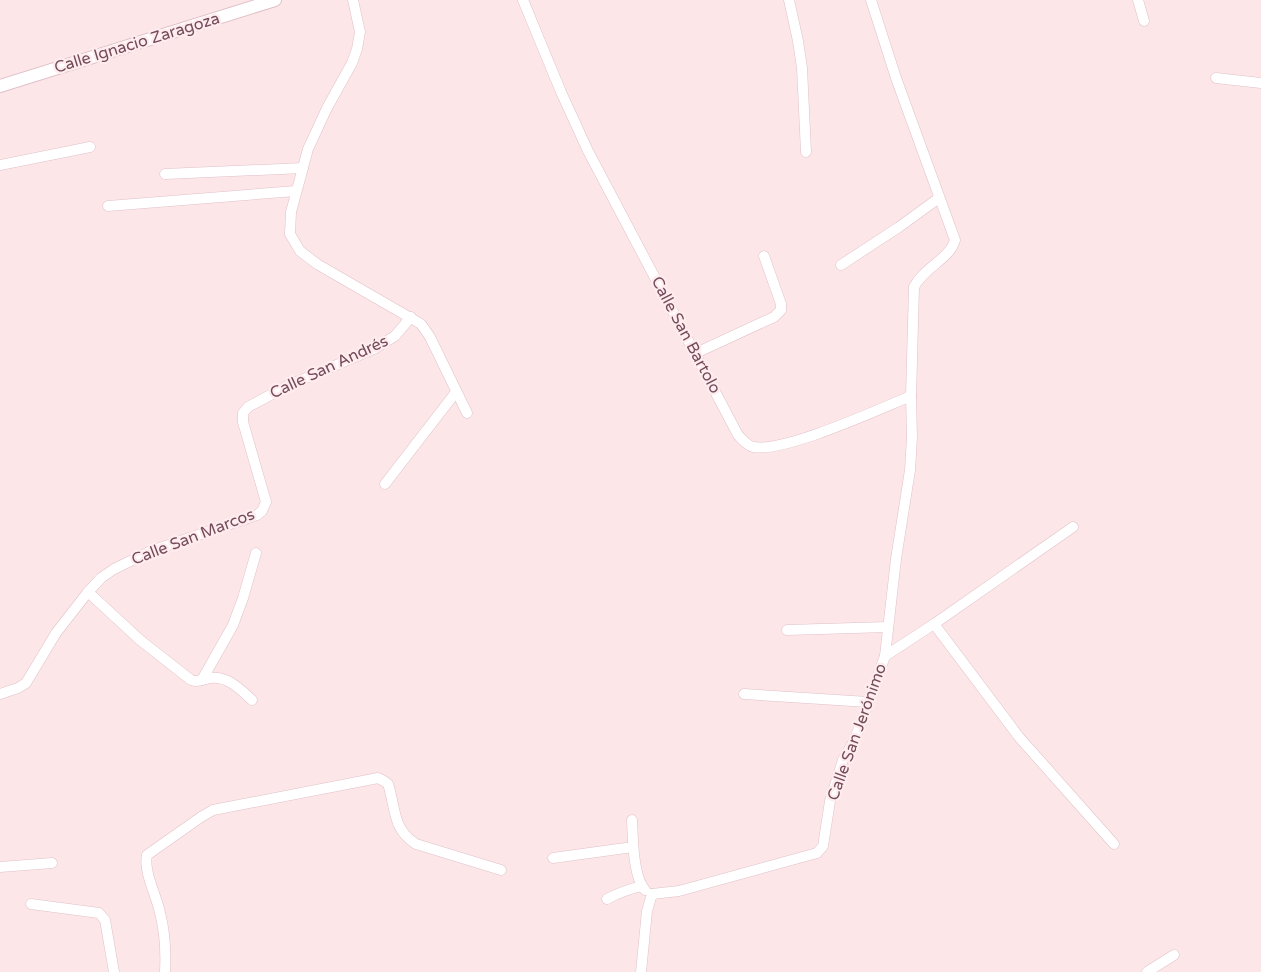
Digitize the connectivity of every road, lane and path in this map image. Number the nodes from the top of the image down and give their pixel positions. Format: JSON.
{"nodes":[{"id":1,"x":275,"y":0,"type":"edge"},
{"id":2,"x":353,"y":0,"type":"edge"},
{"id":3,"x":523,"y":0,"type":"edge"},
{"id":4,"x":789,"y":0,"type":"edge"},
{"id":5,"x":870,"y":0,"type":"edge"},
{"id":6,"x":1138,"y":0,"type":"edge"},
{"id":7,"x":1144,"y":21,"type":"dead end"},
{"id":8,"x":1216,"y":78,"type":"dead end"},
{"id":9,"x":1261,"y":83,"type":"edge"},
{"id":10,"x":0,"y":86,"type":"edge"},
{"id":11,"x":90,"y":147,"type":"dead end"},
{"id":12,"x":806,"y":152,"type":"dead end"},
{"id":13,"x":0,"y":165,"type":"edge"},
{"id":14,"x":303,"y":168,"type":"junction"},
{"id":15,"x":165,"y":174,"type":"dead end"},
{"id":16,"x":296,"y":191,"type":"junction"},
{"id":17,"x":939,"y":198,"type":"junction"},
{"id":18,"x":108,"y":206,"type":"dead end"},
{"id":19,"x":764,"y":256,"type":"dead end"},
{"id":20,"x":841,"y":265,"type":"dead end"},
{"id":21,"x":411,"y":317,"type":"junction"},
{"id":22,"x":696,"y":353,"type":"junction"},
{"id":23,"x":456,"y":392,"type":"junction"},
{"id":24,"x":911,"y":396,"type":"junction"},
{"id":25,"x":467,"y":413,"type":"dead end"},
{"id":26,"x":385,"y":484,"type":"dead end"},
{"id":27,"x":265,"y":506,"type":"joint"},
{"id":28,"x":1073,"y":527,"type":"dead end"},
{"id":29,"x":256,"y":553,"type":"dead end"},
{"id":30,"x":88,"y":592,"type":"junction"},
{"id":31,"x":934,"y":624,"type":"junction"},
{"id":32,"x":888,"y":627,"type":"junction"},
{"id":33,"x":787,"y":630,"type":"dead end"},
{"id":34,"x":885,"y":656,"type":"junction"},
{"id":35,"x":202,"y":680,"type":"junction"},
{"id":36,"x":0,"y":694,"type":"edge"},
{"id":37,"x":744,"y":694,"type":"dead end"},
{"id":38,"x":252,"y":700,"type":"dead end"},
{"id":39,"x":868,"y":702,"type":"junction"},
{"id":40,"x":632,"y":820,"type":"dead end"},
{"id":41,"x":1114,"y":844,"type":"dead end"},
{"id":42,"x":634,"y":847,"type":"junction"},
{"id":43,"x":553,"y":858,"type":"dead end"},
{"id":44,"x":52,"y":863,"type":"dead end"},
{"id":45,"x":0,"y":866,"type":"edge"},
{"id":46,"x":501,"y":870,"type":"dead end"},
{"id":47,"x":642,"y":886,"type":"junction"},
{"id":48,"x":652,"y":894,"type":"junction"},
{"id":49,"x":607,"y":899,"type":"dead end"},
{"id":50,"x":32,"y":904,"type":"dead end"},
{"id":51,"x":1174,"y":955,"type":"dead end"},
{"id":52,"x":114,"y":972,"type":"edge"},
{"id":53,"x":165,"y":972,"type":"edge"},
{"id":54,"x":641,"y":972,"type":"edge"},
{"id":55,"x":1147,"y":972,"type":"edge"}],
"edges":[{"from":1,"to":10,"type":"street","name":"Calle Ignacio Zaragoza"},
{"from":2,"to":14,"type":"street"},
{"from":3,"to":22,"type":"street","name":"Calle San Bartolo"},
{"from":4,"to":12,"type":"street"},
{"from":5,"to":17,"type":"street"},
{"from":6,"to":7,"type":"street"},
{"from":8,"to":9,"type":"street"},
{"from":11,"to":13,"type":"street"},
{"from":14,"to":15,"type":"street"},
{"from":14,"to":16,"type":"street"},
{"from":16,"to":18,"type":"street"},
{"from":16,"to":21,"type":"street"},
{"from":17,"to":20,"type":"street"},
{"from":17,"to":24,"type":"street"},
{"from":19,"to":22,"type":"street"},
{"from":21,"to":23,"type":"street"},
{"from":21,"to":27,"type":"street","name":"Calle San Andrés"},
{"from":22,"to":24,"type":"street","name":"Calle San Bartolo"},
{"from":23,"to":25,"type":"street"},
{"from":23,"to":26,"type":"street"},
{"from":24,"to":32,"type":"street","name":"Calle San Jerónimo"},
{"from":27,"to":30,"type":"street","name":"Calle San Marcos"},
{"from":28,"to":31,"type":"street"},
{"from":29,"to":35,"type":"street"},
{"from":30,"to":35,"type":"street"},
{"from":30,"to":36,"type":"street","name":"Calle San Marcos"},
{"from":31,"to":34,"type":"street"},
{"from":31,"to":41,"type":"street"},
{"from":32,"to":33,"type":"street"},
{"from":32,"to":34,"type":"street","name":"Calle San Jerónimo"},
{"from":34,"to":39,"type":"street","name":"Calle San Jerónimo"},
{"from":35,"to":38,"type":"street"},
{"from":37,"to":39,"type":"street"},
{"from":39,"to":48,"type":"street","name":"Calle San Jerónimo"},
{"from":40,"to":42,"type":"street"},
{"from":42,"to":43,"type":"street"},
{"from":42,"to":47,"type":"street"},
{"from":44,"to":45,"type":"street"},
{"from":46,"to":53,"type":"street"},
{"from":47,"to":48,"type":"street"},
{"from":47,"to":49,"type":"street"},
{"from":48,"to":54,"type":"street"},
{"from":50,"to":52,"type":"street"},
{"from":51,"to":55,"type":"street"}]}
